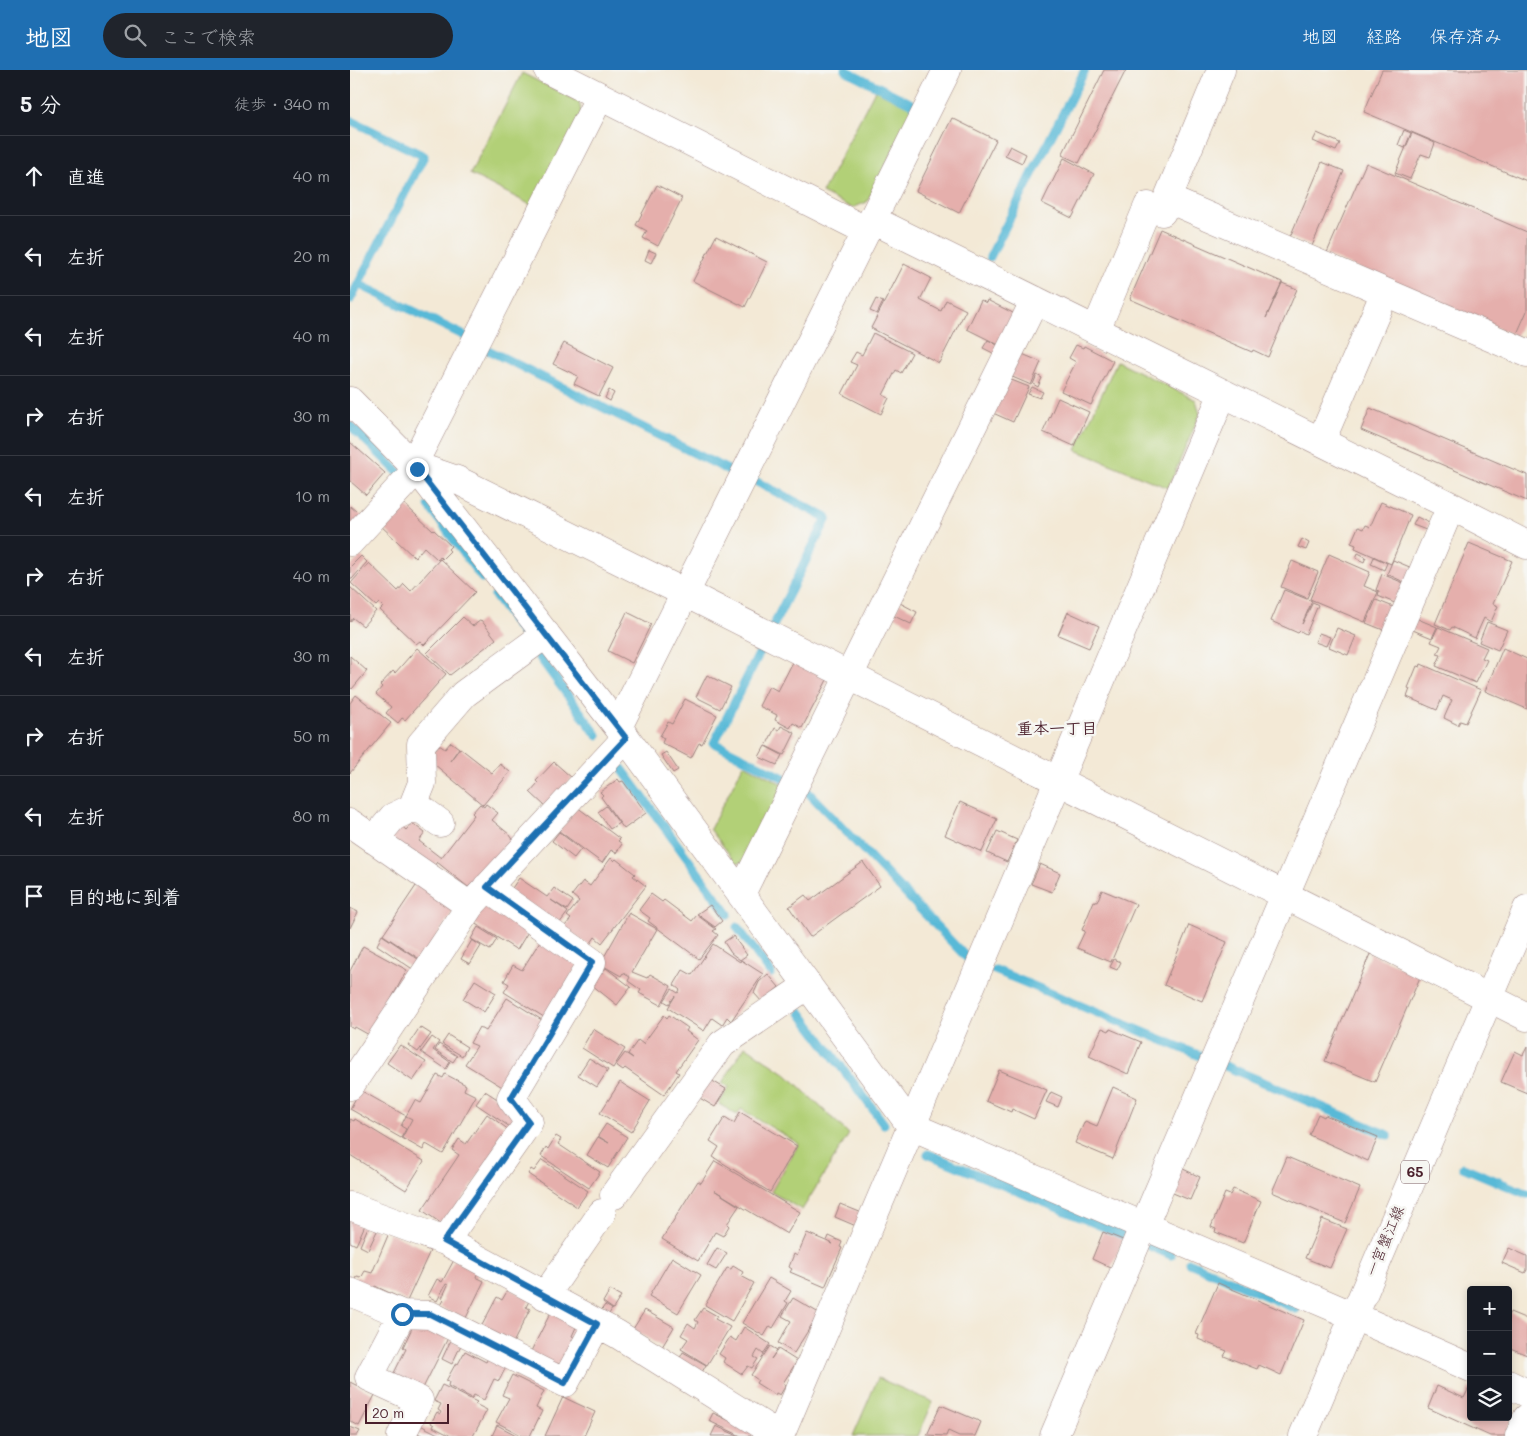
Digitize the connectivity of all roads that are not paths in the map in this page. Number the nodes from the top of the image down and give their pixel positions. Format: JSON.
{"nodes":[{"id":1,"x":548,"y":70,"type":"edge"},
{"id":2,"x":948,"y":70,"type":"edge"},
{"id":3,"x":1222,"y":70,"type":"edge"},
{"id":4,"x":600,"y":96,"type":"junction"},
{"id":5,"x":1168,"y":199,"type":"junction"},
{"id":6,"x":870,"y":225,"type":"junction"},
{"id":7,"x":1385,"y":292,"type":"junction"},
{"id":8,"x":1035,"y":300,"type":"junction"},
{"id":9,"x":1096,"y":330,"type":"junction"},
{"id":10,"x":1527,"y":353,"type":"edge"},
{"id":11,"x":1223,"y":393,"type":"junction"},
{"id":12,"x":350,"y":401,"type":"edge"},
{"id":13,"x":1321,"y":441,"type":"junction"},
{"id":14,"x":415,"y":467,"type":"junction"},
{"id":15,"x":1450,"y":506,"type":"junction"},
{"id":16,"x":350,"y":542,"type":"edge"},
{"id":17,"x":1527,"y":545,"type":"edge"},
{"id":18,"x":685,"y":593,"type":"junction"},
{"id":19,"x":546,"y":634,"type":"junction"},
{"id":20,"x":849,"y":675,"type":"junction"},
{"id":21,"x":622,"y":732,"type":"junction"},
{"id":22,"x":1058,"y":781,"type":"junction"},
{"id":23,"x":412,"y":808,"type":"junction"},
{"id":24,"x":350,"y":823,"type":"edge"},
{"id":25,"x":440,"y":824,"type":"dead end"},
{"id":26,"x":374,"y":840,"type":"junction"},
{"id":27,"x":741,"y":894,"type":"junction"},
{"id":28,"x":1284,"y":895,"type":"junction"},
{"id":29,"x":478,"y":896,"type":"junction"},
{"id":30,"x":1527,"y":909,"type":"edge"},
{"id":31,"x":808,"y":986,"type":"junction"},
{"id":32,"x":1489,"y":998,"type":"junction"},
{"id":33,"x":1527,"y":1017,"type":"edge"},
{"id":34,"x":360,"y":1051,"type":"edge"},
{"id":35,"x":350,"y":1086,"type":"edge"},
{"id":36,"x":911,"y":1126,"type":"junction"},
{"id":37,"x":350,"y":1206,"type":"edge"},
{"id":38,"x":1143,"y":1226,"type":"junction"},
{"id":39,"x":444,"y":1241,"type":"junction"},
{"id":40,"x":350,"y":1292,"type":"edge"},
{"id":41,"x":545,"y":1296,"type":"junction"},
{"id":42,"x":402,"y":1314,"type":"junction"},
{"id":43,"x":1354,"y":1316,"type":"junction"},
{"id":44,"x":597,"y":1324,"type":"junction"},
{"id":45,"x":1467,"y":1366,"type":"edge"},
{"id":46,"x":1512,"y":1386,"type":"edge"},
{"id":47,"x":1527,"y":1393,"type":"edge"},
{"id":48,"x":1527,"y":1418,"type":"edge"},
{"id":49,"x":401,"y":1436,"type":"edge"},
{"id":50,"x":780,"y":1436,"type":"edge"},
{"id":51,"x":1054,"y":1436,"type":"edge"},
{"id":52,"x":1303,"y":1436,"type":"edge"},
{"id":53,"x":1519,"y":1436,"type":"edge"}],
"edges":[{"from":1,"to":4,"type":"street"},
{"from":2,"to":6,"type":"street"},
{"from":3,"to":5,"type":"street"},
{"from":4,"to":6,"type":"street"},
{"from":4,"to":14,"type":"street"},
{"from":5,"to":7,"type":"street"},
{"from":5,"to":9,"type":"street"},
{"from":6,"to":8,"type":"street"},
{"from":6,"to":18,"type":"street"},
{"from":7,"to":10,"type":"street"},
{"from":7,"to":13,"type":"street"},
{"from":8,"to":9,"type":"street"},
{"from":8,"to":20,"type":"street"},
{"from":9,"to":11,"type":"street"},
{"from":11,"to":13,"type":"street"},
{"from":11,"to":22,"type":"street"},
{"from":12,"to":14,"type":"street"},
{"from":13,"to":15,"type":"street"},
{"from":14,"to":16,"type":"street"},
{"from":14,"to":18,"type":"street"},
{"from":14,"to":19,"type":"street"},
{"from":15,"to":17,"type":"street"},
{"from":15,"to":28,"type":"street"},
{"from":18,"to":20,"type":"street"},
{"from":18,"to":21,"type":"street"},
{"from":19,"to":21,"type":"street"},
{"from":19,"to":23,"type":"street"},
{"from":20,"to":22,"type":"street"},
{"from":20,"to":27,"type":"street"},
{"from":21,"to":27,"type":"street"},
{"from":21,"to":29,"type":"street"},
{"from":22,"to":28,"type":"street"},
{"from":22,"to":36,"type":"street"},
{"from":23,"to":25,"type":"street"},
{"from":23,"to":26,"type":"street"},
{"from":24,"to":26,"type":"street"},
{"from":26,"to":29,"type":"street"},
{"from":27,"to":31,"type":"street"},
{"from":28,"to":32,"type":"street"},
{"from":28,"to":38,"type":"street"},
{"from":29,"to":34,"type":"street"},
{"from":29,"to":39,"type":"street"},
{"from":30,"to":32,"type":"street","name":"一宮蟹江線","number":"65"},
{"from":31,"to":36,"type":"street"},
{"from":31,"to":41,"type":"street"},
{"from":32,"to":33,"type":"street"},
{"from":32,"to":43,"type":"street","name":"一宮蟹江線","number":"65"},
{"from":34,"to":35,"type":"street"},
{"from":36,"to":38,"type":"street"},
{"from":36,"to":50,"type":"street"},
{"from":37,"to":39,"type":"street"},
{"from":38,"to":43,"type":"street"},
{"from":38,"to":51,"type":"street"},
{"from":39,"to":41,"type":"street"},
{"from":40,"to":42,"type":"street"},
{"from":41,"to":44,"type":"street"},
{"from":42,"to":44,"type":"street"},
{"from":42,"to":49,"type":"street"},
{"from":43,"to":45,"type":"street"},
{"from":43,"to":52,"type":"street","name":"一宮蟹江線","number":"65"},
{"from":44,"to":50,"type":"street"},
{"from":46,"to":47,"type":"street"},
{"from":48,"to":53,"type":"street"}]}
